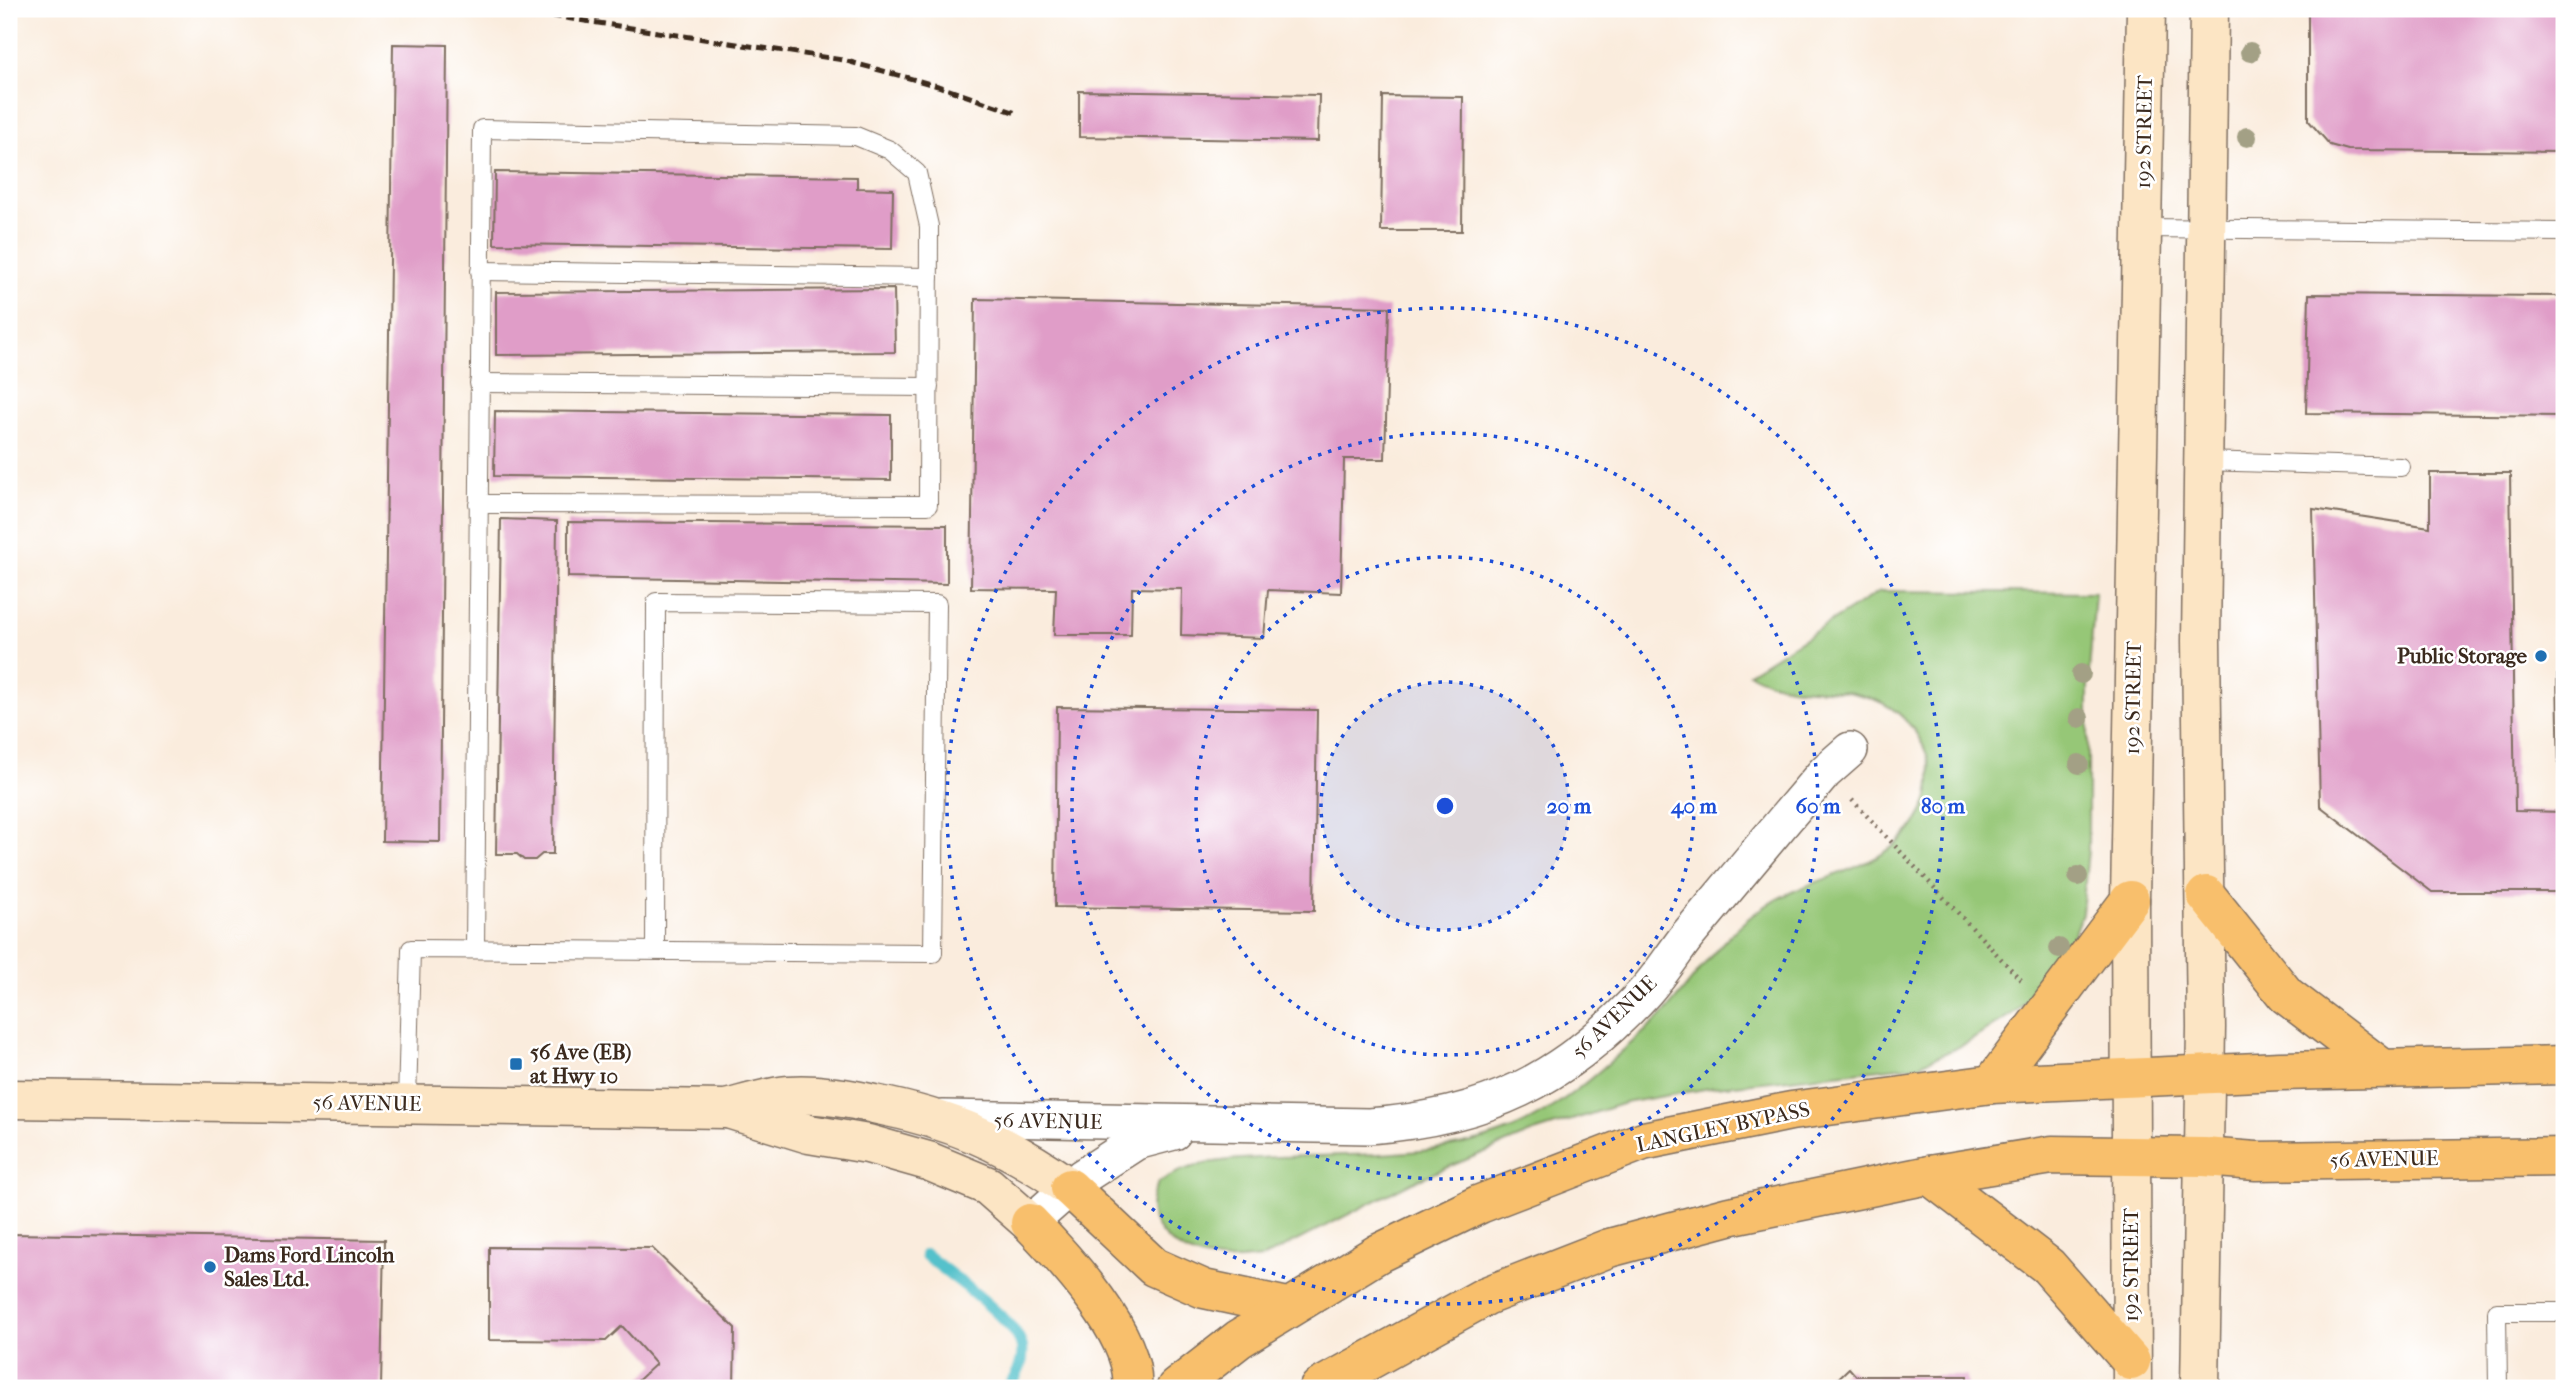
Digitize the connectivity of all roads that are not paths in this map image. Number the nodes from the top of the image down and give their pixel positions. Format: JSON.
{"nodes":[{"id":1,"x":2146,"y":9,"type":"edge"},
{"id":2,"x":2209,"y":9,"type":"edge"},
{"id":3,"x":2143,"y":229,"type":"junction"},
{"id":4,"x":2206,"y":231,"type":"junction"},
{"id":5,"x":2564,"y":232,"type":"edge"},
{"id":6,"x":480,"y":271,"type":"junction"},
{"id":7,"x":929,"y":277,"type":"junction"},
{"id":8,"x":479,"y":383,"type":"junction"},
{"id":9,"x":929,"y":387,"type":"junction"},
{"id":10,"x":2203,"y":461,"type":"junction"},
{"id":11,"x":2400,"y":467,"type":"dead end"},
{"id":12,"x":478,"y":504,"type":"junction"},
{"id":13,"x":1838,"y":761,"type":"road end"},
{"id":14,"x":2206,"y":895,"type":"junction"},
{"id":15,"x":2130,"y":900,"type":"junction"},
{"id":16,"x":475,"y":949,"type":"junction"},
{"id":17,"x":655,"y":950,"type":"junction"},
{"id":18,"x":2564,"y":1065,"type":"edge"},
{"id":19,"x":2382,"y":1068,"type":"junction"},
{"id":20,"x":2206,"y":1074,"type":"junction"},
{"id":21,"x":2129,"y":1078,"type":"junction"},
{"id":22,"x":1992,"y":1084,"type":"junction"},
{"id":23,"x":9,"y":1099,"type":"edge"},
{"id":24,"x":407,"y":1103,"type":"junction"},
{"id":25,"x":726,"y":1109,"type":"junction"},
{"id":26,"x":932,"y":1117,"type":"junction"},
{"id":27,"x":1205,"y":1124,"type":"junction"},
{"id":28,"x":2129,"y":1154,"type":"junction"},
{"id":29,"x":2204,"y":1157,"type":"junction"},
{"id":30,"x":2564,"y":1157,"type":"edge"},
{"id":31,"x":1929,"y":1175,"type":"junction"},
{"id":32,"x":1069,"y":1188,"type":"junction"},
{"id":33,"x":1030,"y":1223,"type":"junction"},
{"id":34,"x":1288,"y":1307,"type":"junction"},
{"id":35,"x":2564,"y":1312,"type":"edge"},
{"id":36,"x":2132,"y":1375,"type":"edge"},
{"id":37,"x":1132,"y":1388,"type":"edge"},
{"id":38,"x":1176,"y":1388,"type":"edge"},
{"id":39,"x":1319,"y":1388,"type":"edge"},
{"id":40,"x":2200,"y":1388,"type":"edge"},
{"id":41,"x":2498,"y":1388,"type":"edge"}],
"edges":[{"from":1,"to":3,"type":"main road","name":"192 STREET"},
{"from":2,"to":4,"type":"main road"},
{"from":3,"to":4,"type":"lane"},
{"from":3,"to":15,"type":"main road","name":"192 STREET"},
{"from":4,"to":5,"type":"lane"},
{"from":4,"to":10,"type":"main road"},
{"from":6,"to":7,"type":"lane"},
{"from":6,"to":7,"type":"lane"},
{"from":6,"to":8,"type":"lane"},
{"from":7,"to":9,"type":"lane"},
{"from":8,"to":9,"type":"lane"},
{"from":8,"to":12,"type":"lane"},
{"from":9,"to":12,"type":"lane"},
{"from":10,"to":11,"type":"lane"},
{"from":10,"to":14,"type":"main road"},
{"from":12,"to":16,"type":"lane"},
{"from":13,"to":27,"type":"street","name":"56 AVENUE"},
{"from":14,"to":19,"type":"highway"},
{"from":14,"to":20,"type":"main road"},
{"from":15,"to":21,"type":"main road","name":"192 STREET"},
{"from":15,"to":22,"type":"highway"},
{"from":16,"to":17,"type":"lane"},
{"from":16,"to":24,"type":"lane"},
{"from":17,"to":17,"type":"lane"},
{"from":18,"to":19,"type":"highway"},
{"from":19,"to":20,"type":"highway"},
{"from":20,"to":21,"type":"highway","name":"LANGLEY BYPASS"},
{"from":20,"to":29,"type":"main road"},
{"from":21,"to":22,"type":"highway","name":"LANGLEY BYPASS"},
{"from":21,"to":28,"type":"main road","name":"192 STREET"},
{"from":22,"to":34,"type":"highway","name":"LANGLEY BYPASS"},
{"from":23,"to":24,"type":"main road","name":"56 AVENUE"},
{"from":24,"to":25,"type":"main road","name":"56 AVENUE"},
{"from":25,"to":26,"type":"main road","name":"56 AVENUE"},
{"from":25,"to":33,"type":"main road","name":"56 AVENUE"},
{"from":26,"to":27,"type":"street","name":"56 AVENUE"},
{"from":26,"to":32,"type":"main road","name":"56 AVENUE"},
{"from":27,"to":32,"type":"street","name":"56 AVENUE"},
{"from":28,"to":29,"type":"highway"},
{"from":28,"to":31,"type":"highway"},
{"from":28,"to":36,"type":"main road","name":"192 STREET"},
{"from":29,"to":30,"type":"highway","name":"56 AVENUE"},
{"from":29,"to":40,"type":"main road"},
{"from":31,"to":36,"type":"highway"},
{"from":31,"to":39,"type":"highway"},
{"from":32,"to":33,"type":"street","name":"56 AVENUE"},
{"from":32,"to":34,"type":"highway"},
{"from":33,"to":37,"type":"highway"},
{"from":34,"to":38,"type":"highway","name":"LANGLEY BYPASS"},
{"from":35,"to":41,"type":"lane"}]}
